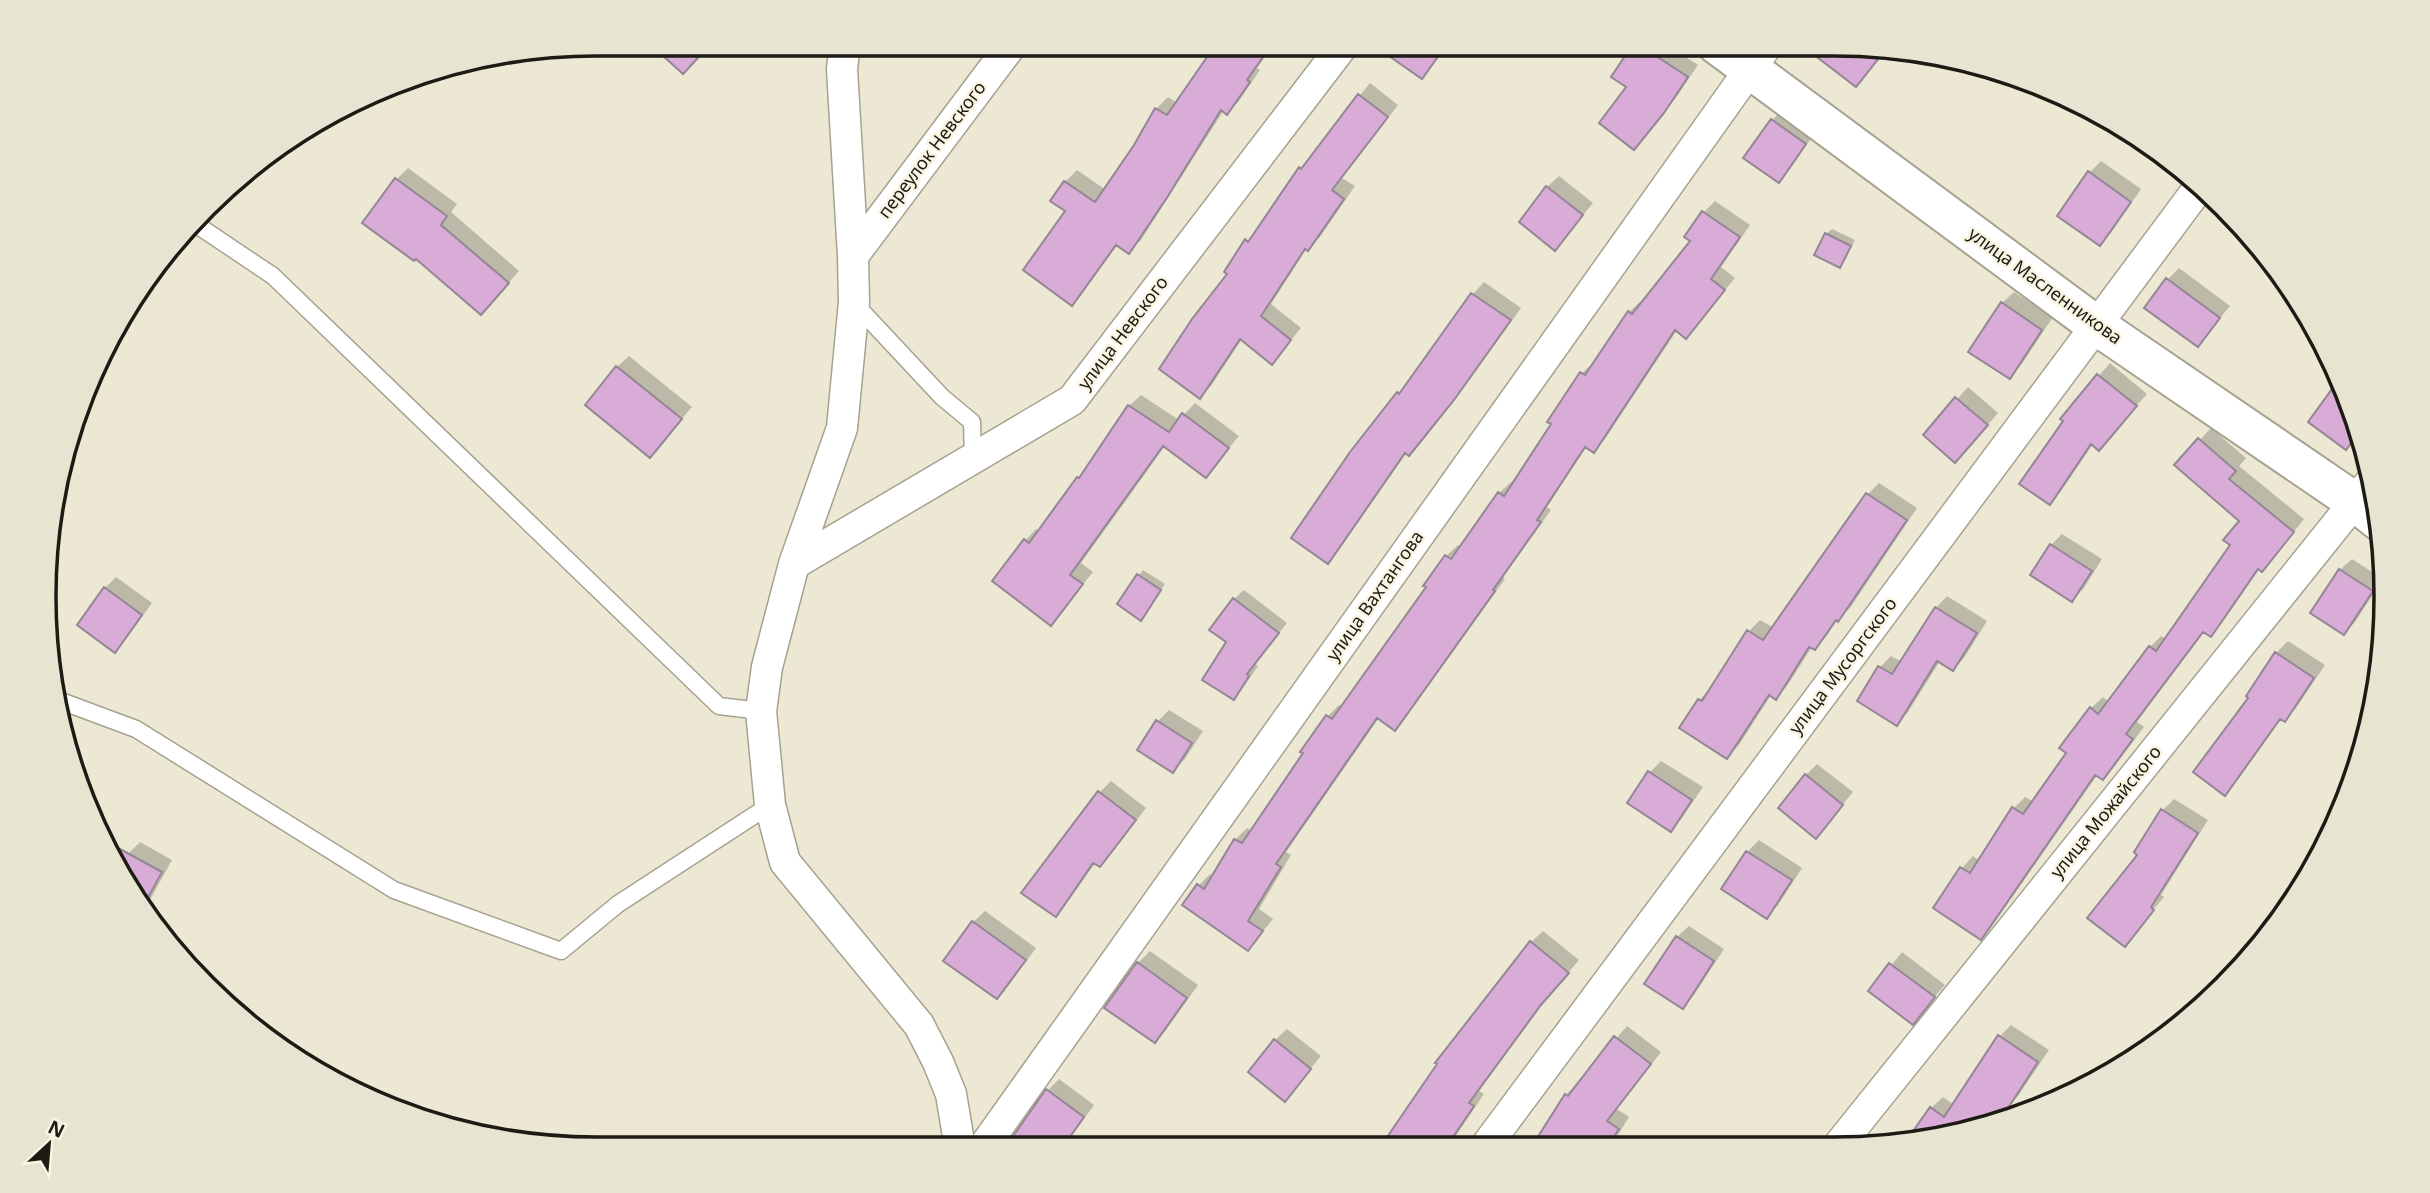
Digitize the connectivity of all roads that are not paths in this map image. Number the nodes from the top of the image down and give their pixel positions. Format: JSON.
{"nodes":[{"id":1,"x":844,"y":56,"type":"edge"},
{"id":2,"x":1003,"y":56,"type":"edge"},
{"id":3,"x":1336,"y":56,"type":"edge"},
{"id":4,"x":1759,"y":56,"type":"edge"},
{"id":5,"x":2194,"y":194,"type":"edge"},
{"id":6,"x":201,"y":228,"type":"edge"},
{"id":7,"x":853,"y":256,"type":"junction"},
{"id":8,"x":853,"y":302,"type":"junction"},
{"id":9,"x":2097,"y":326,"type":"junction"},
{"id":10,"x":973,"y":459,"type":"junction"},
{"id":11,"x":2365,"y":498,"type":"edge"},
{"id":12,"x":2366,"y":505,"type":"edge"},
{"id":13,"x":794,"y":564,"type":"junction"},
{"id":14,"x":66,"y":703,"type":"edge"},
{"id":15,"x":761,"y":711,"type":"junction"},
{"id":16,"x":770,"y":805,"type":"junction"},
{"id":17,"x":958,"y":1137,"type":"edge"},
{"id":18,"x":991,"y":1137,"type":"edge"},
{"id":19,"x":1493,"y":1137,"type":"edge"},
{"id":20,"x":1846,"y":1137,"type":"edge"}],
"edges":[{"from":1,"to":7,"type":"street"},
{"from":2,"to":7,"type":"street","name":"переулок Невского"},
{"from":3,"to":10,"type":"street","name":"улица Невского"},
{"from":4,"to":9,"type":"street","name":"улица Масленникова"},
{"from":4,"to":18,"type":"street","name":"улица Вахтангова"},
{"from":5,"to":9,"type":"street","name":"улица Мусоргского"},
{"from":6,"to":15,"type":"lane"},
{"from":7,"to":8,"type":"street"},
{"from":8,"to":10,"type":"lane"},
{"from":8,"to":13,"type":"street"},
{"from":9,"to":11,"type":"street","name":"улица Масленникова"},
{"from":9,"to":19,"type":"street","name":"улица Мусоргского"},
{"from":10,"to":13,"type":"street","name":"улица Невского"},
{"from":12,"to":20,"type":"street","name":"улица Можайского"},
{"from":13,"to":15,"type":"street"},
{"from":14,"to":16,"type":"lane"},
{"from":15,"to":16,"type":"street"},
{"from":16,"to":17,"type":"street"}]}
